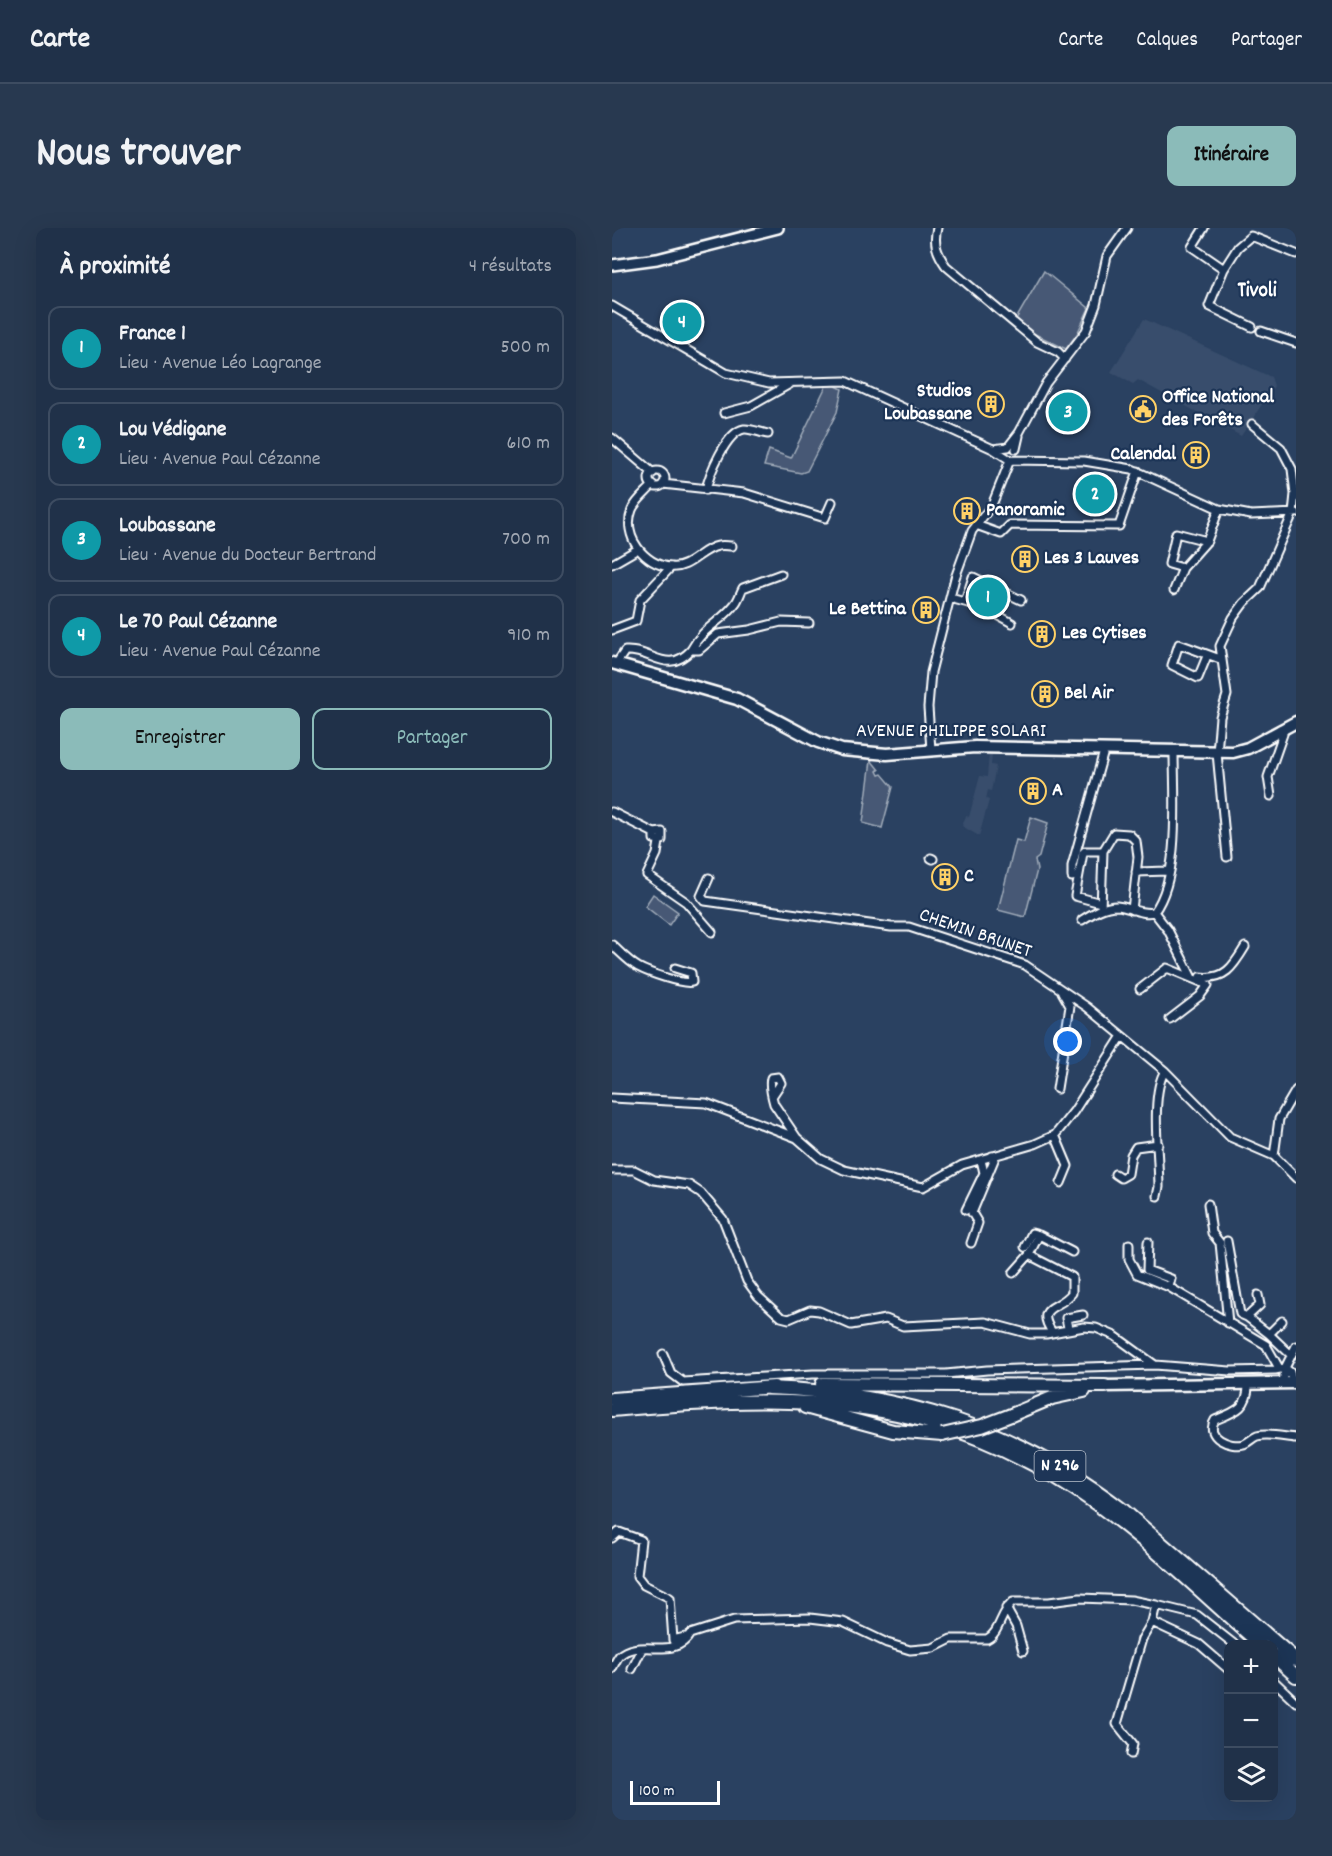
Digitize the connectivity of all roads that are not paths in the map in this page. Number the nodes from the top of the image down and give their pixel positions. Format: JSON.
{"nodes":[{"id":1,"x":756,"y":228,"type":"edge"},
{"id":2,"x":778,"y":228,"type":"edge"},
{"id":3,"x":937,"y":228,"type":"edge"},
{"id":4,"x":1127,"y":228,"type":"edge"},
{"id":5,"x":1204,"y":228,"type":"edge"},
{"id":6,"x":1296,"y":254,"type":"edge"},
{"id":7,"x":612,"y":259,"type":"edge"},
{"id":8,"x":612,"y":265,"type":"edge"},
{"id":9,"x":1224,"y":269,"type":"junction"},
{"id":10,"x":612,"y":306,"type":"edge"},
{"id":11,"x":1252,"y":327,"type":"dead end"},
{"id":12,"x":1261,"y":331,"type":"dead end"},
{"id":13,"x":1296,"y":343,"type":"edge"},
{"id":14,"x":1065,"y":359,"type":"junction"},
{"id":15,"x":790,"y":384,"type":"junction"},
{"id":16,"x":724,"y":414,"type":"dead end"},
{"id":17,"x":1252,"y":424,"type":"dead end"},
{"id":18,"x":768,"y":434,"type":"dead end"},
{"id":19,"x":612,"y":438,"type":"edge"},
{"id":20,"x":1010,"y":454,"type":"junction"},
{"id":21,"x":1138,"y":471,"type":"junction"},
{"id":22,"x":653,"y":473,"type":"junction"},
{"id":23,"x":663,"y":484,"type":"junction"},
{"id":24,"x":653,"y":485,"type":"junction"},
{"id":25,"x":706,"y":490,"type":"junction"},
{"id":26,"x":832,"y":502,"type":"dead end"},
{"id":27,"x":1219,"y":509,"type":"junction"},
{"id":28,"x":1295,"y":513,"type":"edge"},
{"id":29,"x":976,"y":525,"type":"junction"},
{"id":30,"x":1208,"y":540,"type":"junction"},
{"id":31,"x":732,"y":546,"type":"dead end"},
{"id":32,"x":638,"y":549,"type":"junction"},
{"id":33,"x":612,"y":564,"type":"edge"},
{"id":34,"x":671,"y":567,"type":"junction"},
{"id":35,"x":1183,"y":568,"type":"junction"},
{"id":36,"x":781,"y":573,"type":"dead end"},
{"id":37,"x":1174,"y":590,"type":"dead end"},
{"id":38,"x":950,"y":598,"type":"junction"},
{"id":39,"x":1021,"y":600,"type":"dead end"},
{"id":40,"x":965,"y":602,"type":"junction"},
{"id":41,"x":809,"y":623,"type":"dead end"},
{"id":42,"x":1012,"y":623,"type":"dead end"},
{"id":43,"x":612,"y":630,"type":"edge"},
{"id":44,"x":691,"y":650,"type":"junction"},
{"id":45,"x":1208,"y":656,"type":"junction"},
{"id":46,"x":1220,"y":659,"type":"junction"},
{"id":47,"x":614,"y":663,"type":"edge"},
{"id":48,"x":1296,"y":722,"type":"edge"},
{"id":49,"x":1280,"y":729,"type":"junction"},
{"id":50,"x":931,"y":750,"type":"junction"},
{"id":51,"x":1104,"y":751,"type":"junction"},
{"id":52,"x":1174,"y":752,"type":"junction"},
{"id":53,"x":1217,"y":753,"type":"junction"},
{"id":54,"x":1271,"y":796,"type":"dead end"},
{"id":55,"x":612,"y":812,"type":"edge"},
{"id":56,"x":1103,"y":851,"type":"junction"},
{"id":57,"x":1227,"y":857,"type":"dead end"},
{"id":58,"x":1168,"y":871,"type":"junction"},
{"id":59,"x":1136,"y":872,"type":"junction"},
{"id":60,"x":1072,"y":877,"type":"dead end"},
{"id":61,"x":709,"y":878,"type":"dead end"},
{"id":62,"x":1101,"y":906,"type":"junction"},
{"id":63,"x":1132,"y":910,"type":"junction"},
{"id":64,"x":1154,"y":912,"type":"junction"},
{"id":65,"x":1082,"y":920,"type":"dead end"},
{"id":66,"x":712,"y":932,"type":"dead end"},
{"id":67,"x":612,"y":945,"type":"edge"},
{"id":68,"x":1245,"y":947,"type":"dead end"},
{"id":69,"x":675,"y":968,"type":"dead end"},
{"id":70,"x":1192,"y":978,"type":"junction"},
{"id":71,"x":1140,"y":989,"type":"dead end"},
{"id":72,"x":1062,"y":991,"type":"junction"},
{"id":73,"x":1170,"y":1019,"type":"dead end"},
{"id":74,"x":1122,"y":1036,"type":"junction"},
{"id":75,"x":1165,"y":1071,"type":"junction"},
{"id":76,"x":1057,"y":1089,"type":"dead end"},
{"id":77,"x":1296,"y":1090,"type":"edge"},
{"id":78,"x":772,"y":1095,"type":"dead end"},
{"id":79,"x":612,"y":1098,"type":"edge"},
{"id":80,"x":1055,"y":1135,"type":"junction"},
{"id":81,"x":798,"y":1138,"type":"junction"},
{"id":82,"x":1158,"y":1144,"type":"junction"},
{"id":83,"x":992,"y":1156,"type":"junction"},
{"id":84,"x":1274,"y":1156,"type":"junction"},
{"id":85,"x":981,"y":1160,"type":"junction"},
{"id":86,"x":612,"y":1170,"type":"edge"},
{"id":87,"x":1115,"y":1174,"type":"dead end"},
{"id":88,"x":1296,"y":1178,"type":"edge"},
{"id":89,"x":1060,"y":1182,"type":"dead end"},
{"id":90,"x":1157,"y":1196,"type":"dead end"},
{"id":91,"x":1208,"y":1204,"type":"dead end"},
{"id":92,"x":966,"y":1210,"type":"dead end"},
{"id":93,"x":1039,"y":1235,"type":"junction"},
{"id":94,"x":1227,"y":1241,"type":"dead end"},
{"id":95,"x":1148,"y":1242,"type":"dead end"},
{"id":96,"x":971,"y":1243,"type":"dead end"},
{"id":97,"x":1129,"y":1244,"type":"dead end"},
{"id":98,"x":1024,"y":1247,"type":"dead end"},
{"id":99,"x":1072,"y":1252,"type":"dead end"},
{"id":100,"x":1029,"y":1255,"type":"junction"},
{"id":101,"x":1013,"y":1273,"type":"dead end"},
{"id":102,"x":1169,"y":1287,"type":"junction"},
{"id":103,"x":1258,"y":1295,"type":"dead end"},
{"id":104,"x":1083,"y":1315,"type":"dead end"},
{"id":105,"x":1247,"y":1317,"type":"junction"},
{"id":106,"x":1282,"y":1321,"type":"dead end"},
{"id":107,"x":1228,"y":1323,"type":"junction"},
{"id":108,"x":1068,"y":1328,"type":"junction"},
{"id":109,"x":1052,"y":1332,"type":"junction"},
{"id":110,"x":1269,"y":1334,"type":"junction"},
{"id":111,"x":1296,"y":1346,"type":"edge"},
{"id":112,"x":663,"y":1354,"type":"dead end"},
{"id":113,"x":1290,"y":1354,"type":"junction"},
{"id":114,"x":1155,"y":1365,"type":"junction"},
{"id":115,"x":1282,"y":1368,"type":"junction"},
{"id":116,"x":1248,"y":1383,"type":"junction"},
{"id":117,"x":1291,"y":1383,"type":"edge"},
{"id":118,"x":1105,"y":1386,"type":"junction"},
{"id":119,"x":768,"y":1388,"type":"junction"},
{"id":120,"x":612,"y":1399,"type":"edge"},
{"id":121,"x":733,"y":1400,"type":"junction"},
{"id":122,"x":612,"y":1410,"type":"edge"},
{"id":123,"x":1296,"y":1438,"type":"edge"},
{"id":124,"x":612,"y":1538,"type":"edge"},
{"id":125,"x":1156,"y":1605,"type":"junction"},
{"id":126,"x":1006,"y":1608,"type":"junction"},
{"id":127,"x":1152,"y":1622,"type":"junction"},
{"id":128,"x":690,"y":1634,"type":"junction"},
{"id":129,"x":1229,"y":1640,"type":"edge"},
{"id":130,"x":1255,"y":1640,"type":"edge"},
{"id":131,"x":642,"y":1649,"type":"junction"},
{"id":132,"x":1023,"y":1651,"type":"dead end"},
{"id":133,"x":1278,"y":1660,"type":"edge"},
{"id":134,"x":1296,"y":1660,"type":"edge"},
{"id":135,"x":613,"y":1666,"type":"edge"},
{"id":136,"x":1224,"y":1666,"type":"edge"},
{"id":137,"x":632,"y":1669,"type":"dead end"},
{"id":138,"x":1296,"y":1676,"type":"edge"},
{"id":139,"x":1278,"y":1685,"type":"edge"},
{"id":140,"x":1296,"y":1702,"type":"edge"},
{"id":141,"x":1131,"y":1754,"type":"dead end"}],
"edges":[{"from":1,"to":7,"type":"street"},
{"from":2,"to":8,"type":"street"},
{"from":3,"to":14,"type":"street"},
{"from":4,"to":14,"type":"street"},
{"from":5,"to":9,"type":"street"},
{"from":6,"to":9,"type":"street"},
{"from":9,"to":11,"type":"street"},
{"from":10,"to":15,"type":"street"},
{"from":12,"to":13,"type":"street"},
{"from":14,"to":20,"type":"street"},
{"from":15,"to":16,"type":"street"},
{"from":15,"to":20,"type":"street"},
{"from":17,"to":28,"type":"street"},
{"from":18,"to":25,"type":"street"},
{"from":19,"to":22,"type":"street"},
{"from":20,"to":21,"type":"street"},
{"from":20,"to":29,"type":"street"},
{"from":21,"to":27,"type":"street"},
{"from":21,"to":29,"type":"street"},
{"from":22,"to":23,"type":"street"},
{"from":22,"to":24,"type":"street"},
{"from":23,"to":24,"type":"street"},
{"from":23,"to":25,"type":"street"},
{"from":24,"to":32,"type":"street"},
{"from":25,"to":26,"type":"street"},
{"from":27,"to":28,"type":"street"},
{"from":27,"to":30,"type":"street"},
{"from":28,"to":46,"type":"street"},
{"from":29,"to":38,"type":"street"},
{"from":30,"to":35,"type":"street"},
{"from":30,"to":35,"type":"street"},
{"from":31,"to":34,"type":"street"},
{"from":32,"to":33,"type":"street"},
{"from":32,"to":34,"type":"street"},
{"from":34,"to":43,"type":"street"},
{"from":35,"to":37,"type":"street"},
{"from":36,"to":44,"type":"street"},
{"from":38,"to":40,"type":"street"},
{"from":38,"to":50,"type":"street"},
{"from":39,"to":40,"type":"street"},
{"from":40,"to":42,"type":"street"},
{"from":41,"to":44,"type":"street"},
{"from":44,"to":47,"type":"street"},
{"from":45,"to":45,"type":"street"},
{"from":45,"to":46,"type":"street"},
{"from":46,"to":53,"type":"street"},
{"from":47,"to":50,"type":"main road","name":"AVENUE PHILIPPE SOLARI"},
{"from":48,"to":49,"type":"main road","name":"AVENUE PHILIPPE SOLARI"},
{"from":49,"to":53,"type":"main road","name":"AVENUE PHILIPPE SOLARI"},
{"from":49,"to":54,"type":"street"},
{"from":50,"to":51,"type":"main road","name":"AVENUE PHILIPPE SOLARI"},
{"from":51,"to":52,"type":"main road","name":"AVENUE PHILIPPE SOLARI"},
{"from":51,"to":60,"type":"street"},
{"from":52,"to":53,"type":"main road","name":"AVENUE PHILIPPE SOLARI"},
{"from":52,"to":58,"type":"street"},
{"from":53,"to":57,"type":"street"},
{"from":55,"to":66,"type":"street"},
{"from":56,"to":59,"type":"street"},
{"from":56,"to":62,"type":"street"},
{"from":56,"to":62,"type":"street"},
{"from":58,"to":59,"type":"street"},
{"from":58,"to":64,"type":"street"},
{"from":59,"to":63,"type":"street"},
{"from":61,"to":72,"type":"street","name":"CHEMIN BRUNET"},
{"from":62,"to":63,"type":"street"},
{"from":62,"to":65,"type":"street"},
{"from":63,"to":64,"type":"street"},
{"from":64,"to":70,"type":"street"},
{"from":67,"to":69,"type":"street"},
{"from":68,"to":70,"type":"street"},
{"from":70,"to":71,"type":"street"},
{"from":70,"to":73,"type":"street"},
{"from":72,"to":74,"type":"street","name":"CHEMIN BRUNET"},
{"from":72,"to":76,"type":"street"},
{"from":74,"to":75,"type":"street","name":"CHEMIN BRUNET"},
{"from":74,"to":80,"type":"street"},
{"from":75,"to":82,"type":"street"},
{"from":75,"to":84,"type":"street","name":"CHEMIN BRUNET"},
{"from":77,"to":84,"type":"street"},
{"from":78,"to":81,"type":"street"},
{"from":79,"to":81,"type":"street"},
{"from":80,"to":83,"type":"street"},
{"from":80,"to":89,"type":"street"},
{"from":81,"to":85,"type":"street"},
{"from":82,"to":87,"type":"street"},
{"from":82,"to":90,"type":"street"},
{"from":83,"to":85,"type":"street"},
{"from":83,"to":96,"type":"street"},
{"from":84,"to":88,"type":"street","name":"CHEMIN BRUNET"},
{"from":85,"to":92,"type":"street"},
{"from":86,"to":109,"type":"street"},
{"from":91,"to":107,"type":"street"},
{"from":93,"to":98,"type":"street"},
{"from":93,"to":99,"type":"street"},
{"from":93,"to":100,"type":"street"},
{"from":94,"to":105,"type":"street"},
{"from":95,"to":102,"type":"street"},
{"from":97,"to":102,"type":"street"},
{"from":100,"to":101,"type":"street"},
{"from":100,"to":109,"type":"street"},
{"from":102,"to":107,"type":"street"},
{"from":103,"to":105,"type":"street"},
{"from":104,"to":108,"type":"street"},
{"from":105,"to":110,"type":"street"},
{"from":106,"to":110,"type":"street"},
{"from":107,"to":115,"type":"street"},
{"from":108,"to":109,"type":"street"},
{"from":108,"to":114,"type":"street"},
{"from":110,"to":113,"type":"street"},
{"from":111,"to":113,"type":"street"},
{"from":112,"to":114,"type":"street"},
{"from":113,"to":115,"type":"street"},
{"from":114,"to":115,"type":"street"},
{"from":115,"to":117,"type":"street"},
{"from":116,"to":117,"type":"main road"},
{"from":116,"to":118,"type":"main road"},
{"from":116,"to":123,"type":"street"},
{"from":118,"to":119,"type":"highway"},
{"from":118,"to":121,"type":"highway","bridge":true},
{"from":119,"to":120,"type":"highway","number":"N 296"},
{"from":119,"to":134,"type":"highway","number":"N 296"},
{"from":121,"to":122,"type":"highway","number":"N 296"},
{"from":121,"to":130,"type":"highway","number":"N 296"},
{"from":124,"to":128,"type":"street"},
{"from":125,"to":126,"type":"street"},
{"from":125,"to":127,"type":"street"},
{"from":125,"to":129,"type":"street"},
{"from":126,"to":128,"type":"street"},
{"from":126,"to":132,"type":"street"},
{"from":127,"to":136,"type":"street"},
{"from":127,"to":141,"type":"street"},
{"from":128,"to":131,"type":"street"},
{"from":131,"to":135,"type":"street"},
{"from":131,"to":137,"type":"street"},
{"from":133,"to":138,"type":"highway"},
{"from":139,"to":140,"type":"street"}]}
